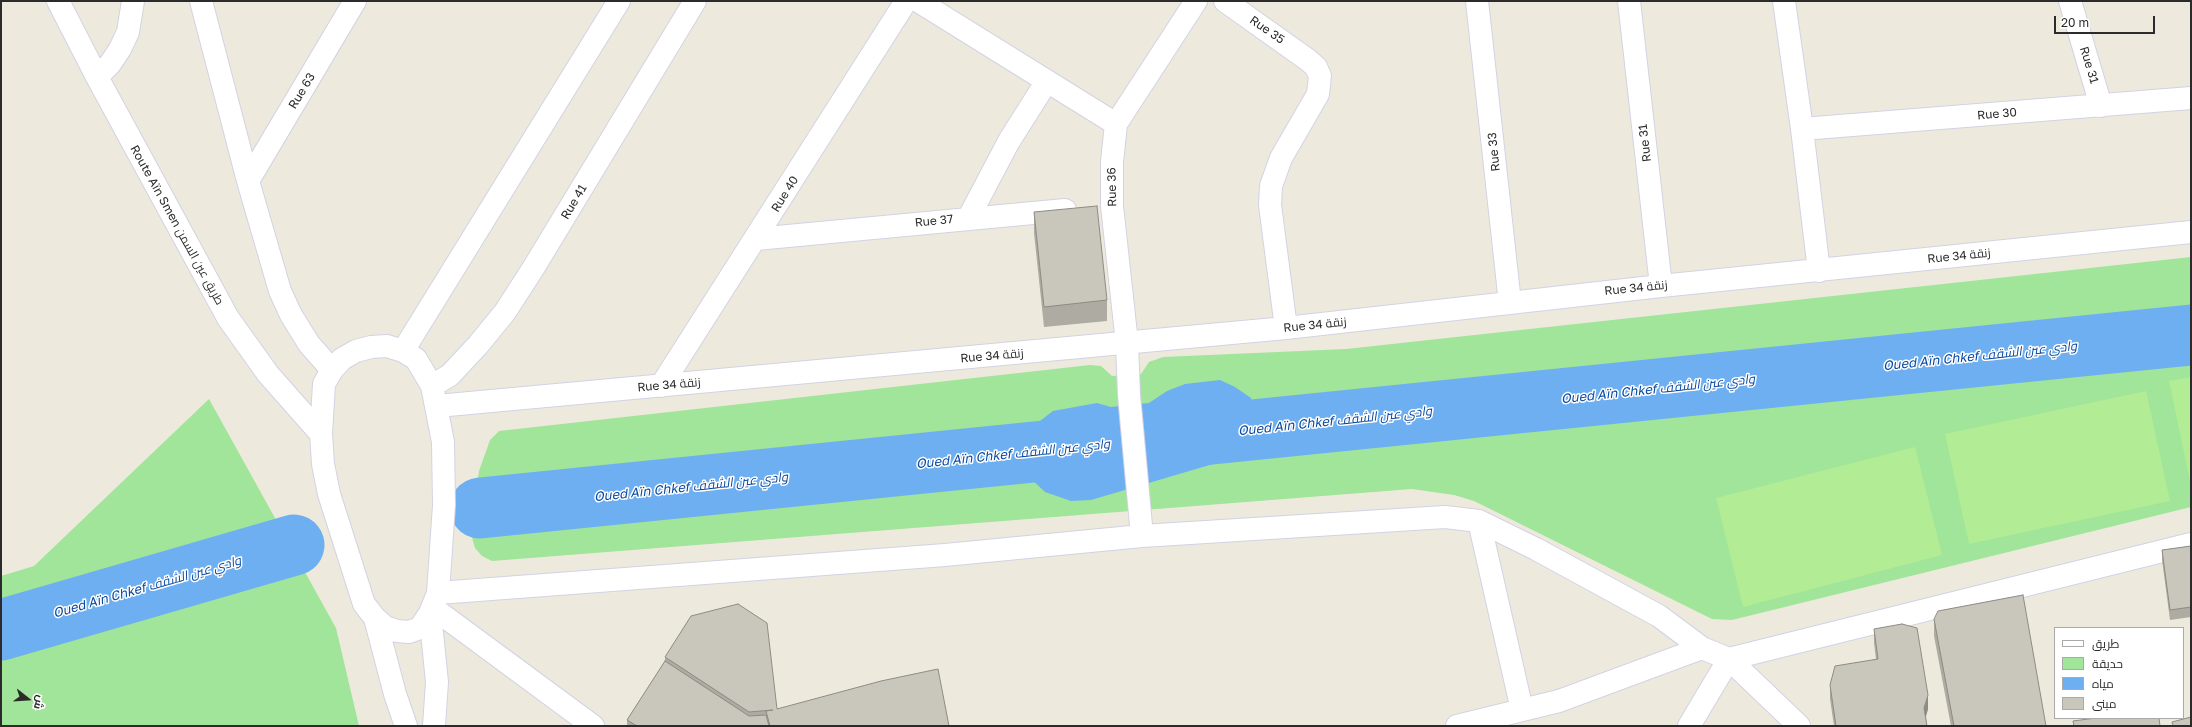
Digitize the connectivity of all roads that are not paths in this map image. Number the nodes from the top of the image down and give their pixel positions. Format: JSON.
{"nodes":[{"id":1,"x":58,"y":1,"type":"edge"},
{"id":2,"x":133,"y":1,"type":"edge"},
{"id":3,"x":201,"y":1,"type":"edge"},
{"id":4,"x":356,"y":1,"type":"edge"},
{"id":5,"x":620,"y":1,"type":"edge"},
{"id":6,"x":695,"y":1,"type":"edge"},
{"id":7,"x":906,"y":1,"type":"edge"},
{"id":8,"x":918,"y":1,"type":"edge"},
{"id":9,"x":1196,"y":1,"type":"edge"},
{"id":10,"x":1225,"y":1,"type":"edge"},
{"id":11,"x":1477,"y":1,"type":"edge"},
{"id":12,"x":1628,"y":1,"type":"edge"},
{"id":13,"x":1784,"y":1,"type":"edge"},
{"id":14,"x":2070,"y":1,"type":"edge"},
{"id":15,"x":97,"y":78,"type":"junction"},
{"id":16,"x":1047,"y":81,"type":"junction"},
{"id":17,"x":2191,"y":98,"type":"edge"},
{"id":18,"x":2102,"y":106,"type":"junction"},
{"id":19,"x":1116,"y":124,"type":"junction"},
{"id":20,"x":1802,"y":129,"type":"junction"},
{"id":21,"x":248,"y":181,"type":"junction"},
{"id":22,"x":1098,"y":207,"type":"junction"},
{"id":23,"x":969,"y":218,"type":"junction"},
{"id":24,"x":2191,"y":232,"type":"edge"},
{"id":25,"x":756,"y":239,"type":"junction"},
{"id":26,"x":1819,"y":271,"type":"junction"},
{"id":27,"x":1661,"y":286,"type":"junction"},
{"id":28,"x":1510,"y":303,"type":"junction"},
{"id":29,"x":1286,"y":328,"type":"junction"},
{"id":30,"x":1127,"y":343,"type":"junction"},
{"id":31,"x":403,"y":351,"type":"junction"},
{"id":32,"x":332,"y":370,"type":"junction"},
{"id":33,"x":661,"y":386,"type":"junction"},
{"id":34,"x":435,"y":396,"type":"junction"},
{"id":35,"x":321,"y":434,"type":"junction"},
{"id":36,"x":1479,"y":521,"type":"junction"},
{"id":37,"x":1142,"y":536,"type":"junction"},
{"id":38,"x":2191,"y":544,"type":"edge"},
{"id":39,"x":434,"y":605,"type":"junction"},
{"id":40,"x":375,"y":618,"type":"junction"},
{"id":41,"x":1702,"y":648,"type":"junction"},
{"id":42,"x":1729,"y":659,"type":"junction"},
{"id":43,"x":1522,"y":710,"type":"junction"},
{"id":44,"x":1692,"y":724,"type":"edge"},
{"id":45,"x":406,"y":726,"type":"edge"},
{"id":46,"x":434,"y":726,"type":"edge"},
{"id":47,"x":593,"y":726,"type":"edge"},
{"id":48,"x":1457,"y":726,"type":"edge"},
{"id":49,"x":1799,"y":726,"type":"edge"}],
"edges":[{"from":1,"to":15,"type":"street","name":"Route Aïn Smen طريق عين السمن"},
{"from":2,"to":15,"type":"street"},
{"from":3,"to":21,"type":"street"},
{"from":4,"to":21,"type":"street","name":"Rue 63"},
{"from":5,"to":31,"type":"street"},
{"from":6,"to":34,"type":"street","name":"Rue 41"},
{"from":7,"to":25,"type":"street","name":"Rue 40"},
{"from":8,"to":16,"type":"street"},
{"from":9,"to":19,"type":"street","name":"Rue 36"},
{"from":10,"to":29,"type":"street","name":"Rue 35"},
{"from":11,"to":28,"type":"street","name":"Rue 33"},
{"from":12,"to":27,"type":"street","name":"Rue 31"},
{"from":13,"to":20,"type":"street"},
{"from":14,"to":18,"type":"street","name":"Rue 31"},
{"from":15,"to":35,"type":"street","name":"Route Aïn Smen طريق عين السمن"},
{"from":16,"to":19,"type":"street"},
{"from":16,"to":23,"type":"street"},
{"from":17,"to":18,"type":"street","name":"Rue 30"},
{"from":18,"to":20,"type":"street","name":"Rue 30"},
{"from":19,"to":22,"type":"street","name":"Rue 36"},
{"from":20,"to":26,"type":"street"},
{"from":21,"to":32,"type":"street"},
{"from":22,"to":23,"type":"street","name":"Rue 37"},
{"from":22,"to":30,"type":"street","name":"Rue 36"},
{"from":23,"to":25,"type":"street","name":"Rue 37"},
{"from":24,"to":26,"type":"street","name":"Rue 34 زنقة"},
{"from":25,"to":33,"type":"street","name":"Rue 40"},
{"from":26,"to":27,"type":"street","name":"Rue 34 زنقة"},
{"from":27,"to":28,"type":"street","name":"Rue 34 زنقة"},
{"from":28,"to":29,"type":"street","name":"Rue 34 زنقة"},
{"from":29,"to":30,"type":"street","name":"Rue 34 زنقة"},
{"from":30,"to":33,"type":"street","name":"Rue 34 زنقة"},
{"from":30,"to":37,"type":"street","name":"Rue 36"},
{"from":31,"to":32,"type":"street"},
{"from":31,"to":34,"type":"street"},
{"from":32,"to":35,"type":"street"},
{"from":33,"to":34,"type":"street","name":"Rue 34 زنقة"},
{"from":34,"to":39,"type":"street"},
{"from":35,"to":40,"type":"street"},
{"from":36,"to":37,"type":"street"},
{"from":36,"to":41,"type":"street"},
{"from":36,"to":43,"type":"street"},
{"from":37,"to":39,"type":"street"},
{"from":38,"to":42,"type":"street"},
{"from":39,"to":40,"type":"street"},
{"from":39,"to":46,"type":"street"},
{"from":39,"to":47,"type":"street"},
{"from":40,"to":45,"type":"street"},
{"from":41,"to":42,"type":"street"},
{"from":41,"to":43,"type":"street"},
{"from":42,"to":44,"type":"street"},
{"from":42,"to":49,"type":"street"},
{"from":43,"to":48,"type":"street"}]}
